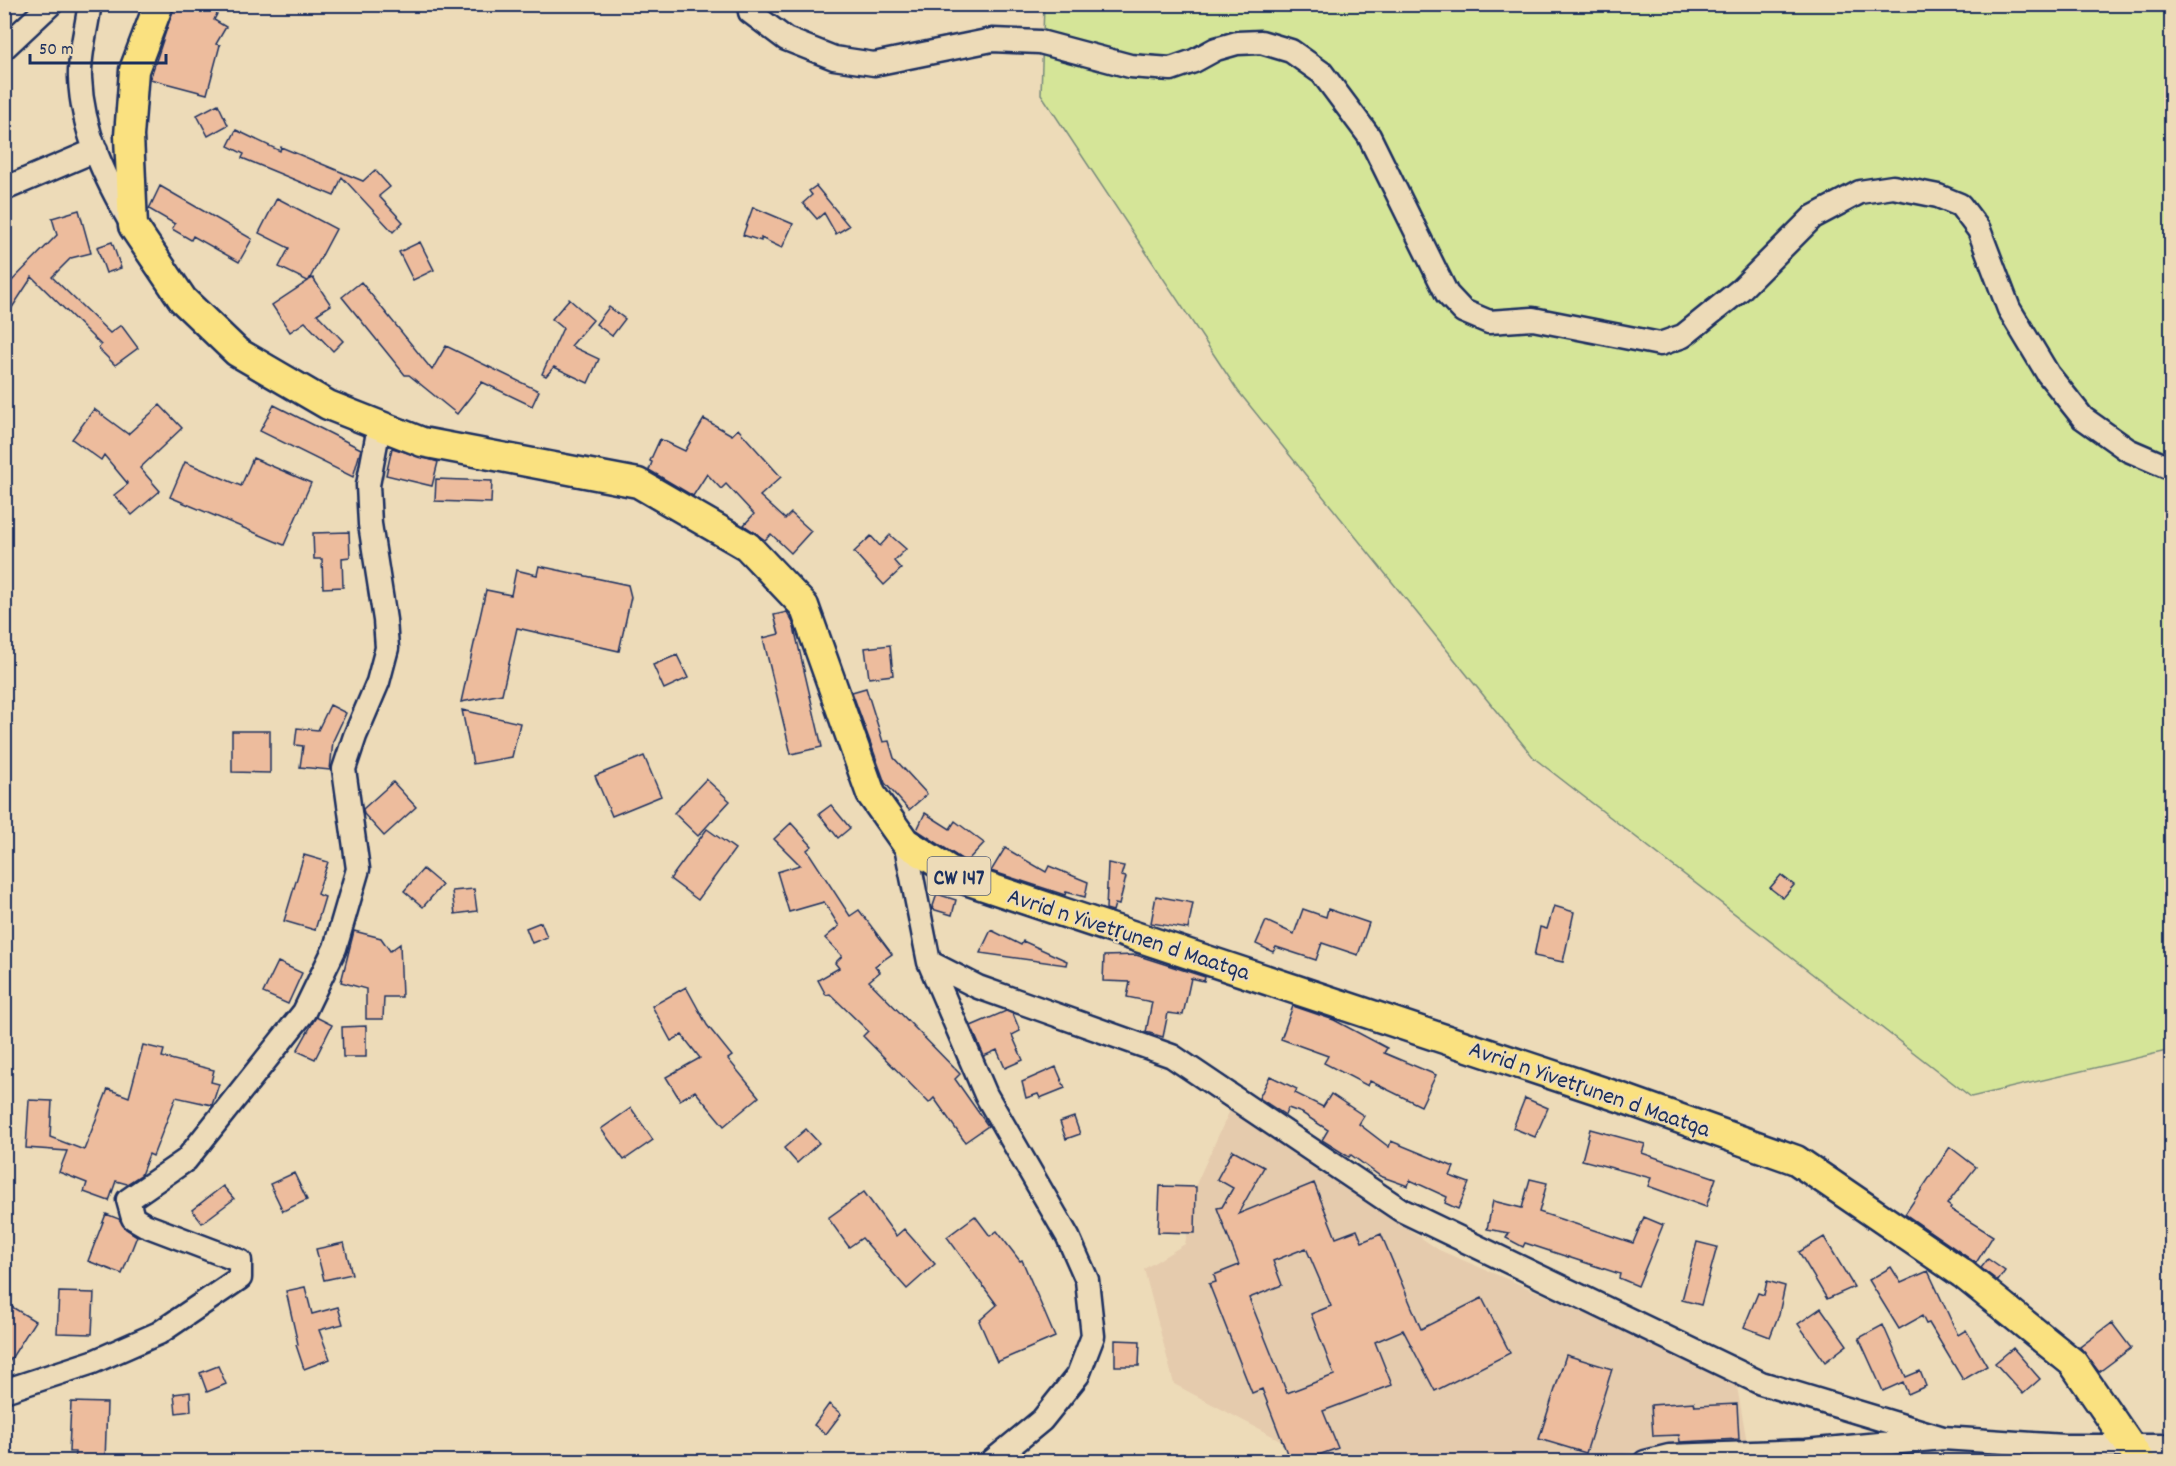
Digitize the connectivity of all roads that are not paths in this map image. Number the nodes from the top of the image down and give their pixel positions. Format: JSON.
{"nodes":[{"id":1,"x":51,"y":4,"type":"edge"},
{"id":2,"x":86,"y":4,"type":"edge"},
{"id":3,"x":159,"y":4,"type":"edge"},
{"id":4,"x":749,"y":4,"type":"edge"},
{"id":5,"x":4,"y":48,"type":"edge"},
{"id":6,"x":96,"y":150,"type":"junction"},
{"id":7,"x":4,"y":189,"type":"edge"},
{"id":8,"x":133,"y":226,"type":"junction"},
{"id":9,"x":379,"y":426,"type":"junction"},
{"id":10,"x":2172,"y":469,"type":"edge"},
{"id":11,"x":905,"y":842,"type":"junction"},
{"id":12,"x":929,"y":962,"type":"junction"},
{"id":13,"x":4,"y":1391,"type":"edge"},
{"id":14,"x":1943,"y":1438,"type":"junction"},
{"id":15,"x":2172,"y":1446,"type":"edge"},
{"id":16,"x":2137,"y":1454,"type":"edge"},
{"id":17,"x":991,"y":1461,"type":"edge"},
{"id":18,"x":1645,"y":1461,"type":"edge"}],
"edges":[{"from":1,"to":5,"type":"street"},
{"from":2,"to":6,"type":"street"},
{"from":3,"to":8,"type":"main road"},
{"from":4,"to":10,"type":"street"},
{"from":6,"to":7,"type":"street"},
{"from":6,"to":8,"type":"street"},
{"from":8,"to":9,"type":"main road","name":"Avrid n Yivetṛunen d Maatqa","number":"CW 147"},
{"from":9,"to":11,"type":"main road","name":"Avrid n Yivetṛunen d Maatqa","number":"CW 147"},
{"from":9,"to":13,"type":"street"},
{"from":11,"to":12,"type":"street"},
{"from":11,"to":16,"type":"main road","name":"Avrid n Yivetṛunen d Maatqa","number":"CW 147"},
{"from":12,"to":14,"type":"street"},
{"from":12,"to":17,"type":"street"},
{"from":14,"to":16,"type":"street"},
{"from":14,"to":18,"type":"street"},
{"from":15,"to":16,"type":"street"}]}
